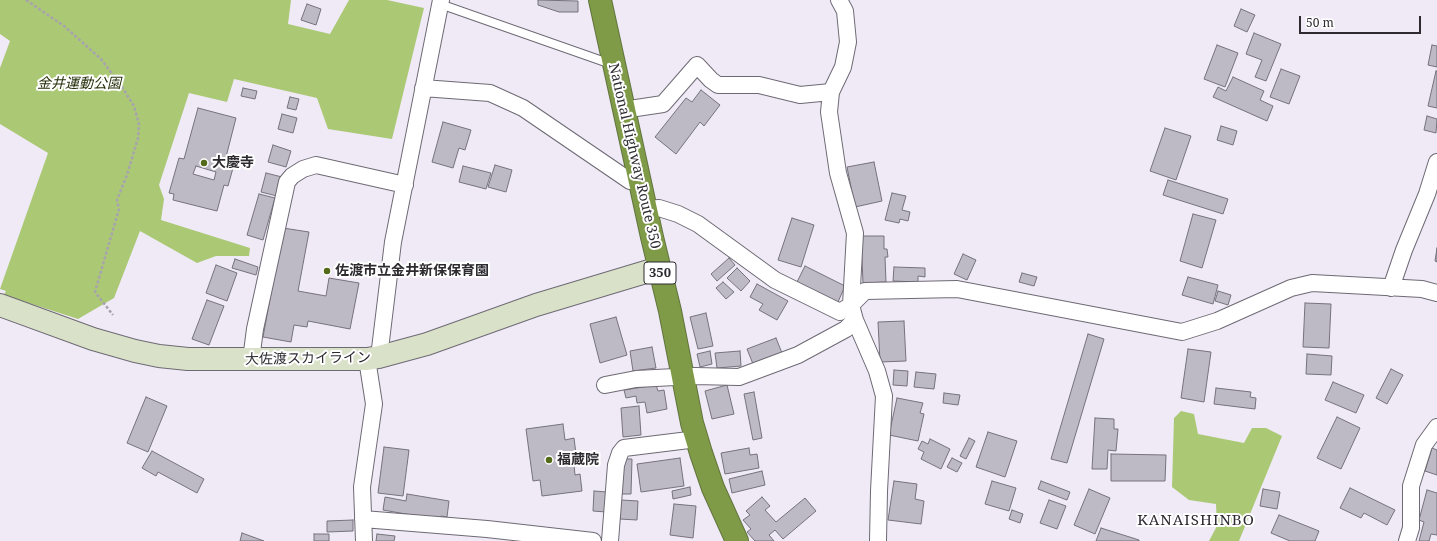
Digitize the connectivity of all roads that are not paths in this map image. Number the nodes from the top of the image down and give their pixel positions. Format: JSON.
{"nodes":[{"id":1,"x":600,"y":0,"type":"edge"},
{"id":2,"x":840,"y":0,"type":"edge"},
{"id":3,"x":440,"y":2,"type":"edge"},
{"id":4,"x":614,"y":65,"type":"junction"},
{"id":5,"x":423,"y":88,"type":"junction"},
{"id":6,"x":831,"y":92,"type":"junction"},
{"id":7,"x":623,"y":110,"type":"junction"},
{"id":8,"x":1437,"y":162,"type":"edge"},
{"id":9,"x":640,"y":182,"type":"junction"},
{"id":10,"x":404,"y":185,"type":"junction"},
{"id":11,"x":646,"y":209,"type":"junction"},
{"id":12,"x":659,"y":268,"type":"junction"},
{"id":13,"x":1391,"y":288,"type":"junction"},
{"id":14,"x":1437,"y":293,"type":"edge"},
{"id":15,"x":0,"y":305,"type":"edge"},
{"id":16,"x":853,"y":313,"type":"junction"},
{"id":17,"x":373,"y":358,"type":"junction"},
{"id":18,"x":251,"y":360,"type":"junction"},
{"id":19,"x":683,"y":377,"type":"junction"},
{"id":20,"x":605,"y":385,"type":"dead end"},
{"id":21,"x":1437,"y":426,"type":"edge"},
{"id":22,"x":697,"y":439,"type":"junction"},
{"id":23,"x":363,"y":519,"type":"junction"},
{"id":24,"x":563,"y":539,"type":"edge"},
{"id":25,"x":364,"y":541,"type":"edge"},
{"id":26,"x":593,"y":541,"type":"edge"},
{"id":27,"x":610,"y":541,"type":"edge"},
{"id":28,"x":737,"y":541,"type":"edge"},
{"id":29,"x":878,"y":541,"type":"edge"},
{"id":30,"x":1407,"y":541,"type":"edge"}],
"edges":[{"from":1,"to":4,"type":"highway","name":"National Highway Route 350","number":"350"},
{"from":2,"to":6,"type":"street"},
{"from":3,"to":4,"type":"lane"},
{"from":3,"to":5,"type":"street"},
{"from":4,"to":7,"type":"highway","name":"National Highway Route 350","number":"350"},
{"from":5,"to":9,"type":"street"},
{"from":5,"to":10,"type":"street"},
{"from":6,"to":7,"type":"street"},
{"from":6,"to":16,"type":"street"},
{"from":7,"to":9,"type":"highway","name":"National Highway Route 350","number":"350"},
{"from":8,"to":13,"type":"street"},
{"from":9,"to":11,"type":"highway","name":"National Highway Route 350","number":"350"},
{"from":10,"to":17,"type":"street"},
{"from":10,"to":18,"type":"street"},
{"from":11,"to":12,"type":"highway","name":"National Highway Route 350","number":"350"},
{"from":11,"to":16,"type":"street"},
{"from":12,"to":17,"type":"street","name":"大佐渡スカイライン"},
{"from":12,"to":19,"type":"highway","name":"National Highway Route 350","number":"350"},
{"from":13,"to":14,"type":"street"},
{"from":13,"to":16,"type":"street"},
{"from":15,"to":18,"type":"street","name":"大佐渡スカイライン"},
{"from":16,"to":19,"type":"street"},
{"from":16,"to":29,"type":"street"},
{"from":17,"to":18,"type":"street","name":"大佐渡スカイライン"},
{"from":17,"to":23,"type":"street"},
{"from":19,"to":20,"type":"street"},
{"from":19,"to":22,"type":"highway","name":"National Highway Route 350","number":"350"},
{"from":21,"to":30,"type":"street"},
{"from":22,"to":27,"type":"street"},
{"from":22,"to":28,"type":"highway","name":"National Highway Route 350","number":"350"},
{"from":23,"to":24,"type":"street"},
{"from":23,"to":25,"type":"street"},
{"from":24,"to":26,"type":"street"}]}
